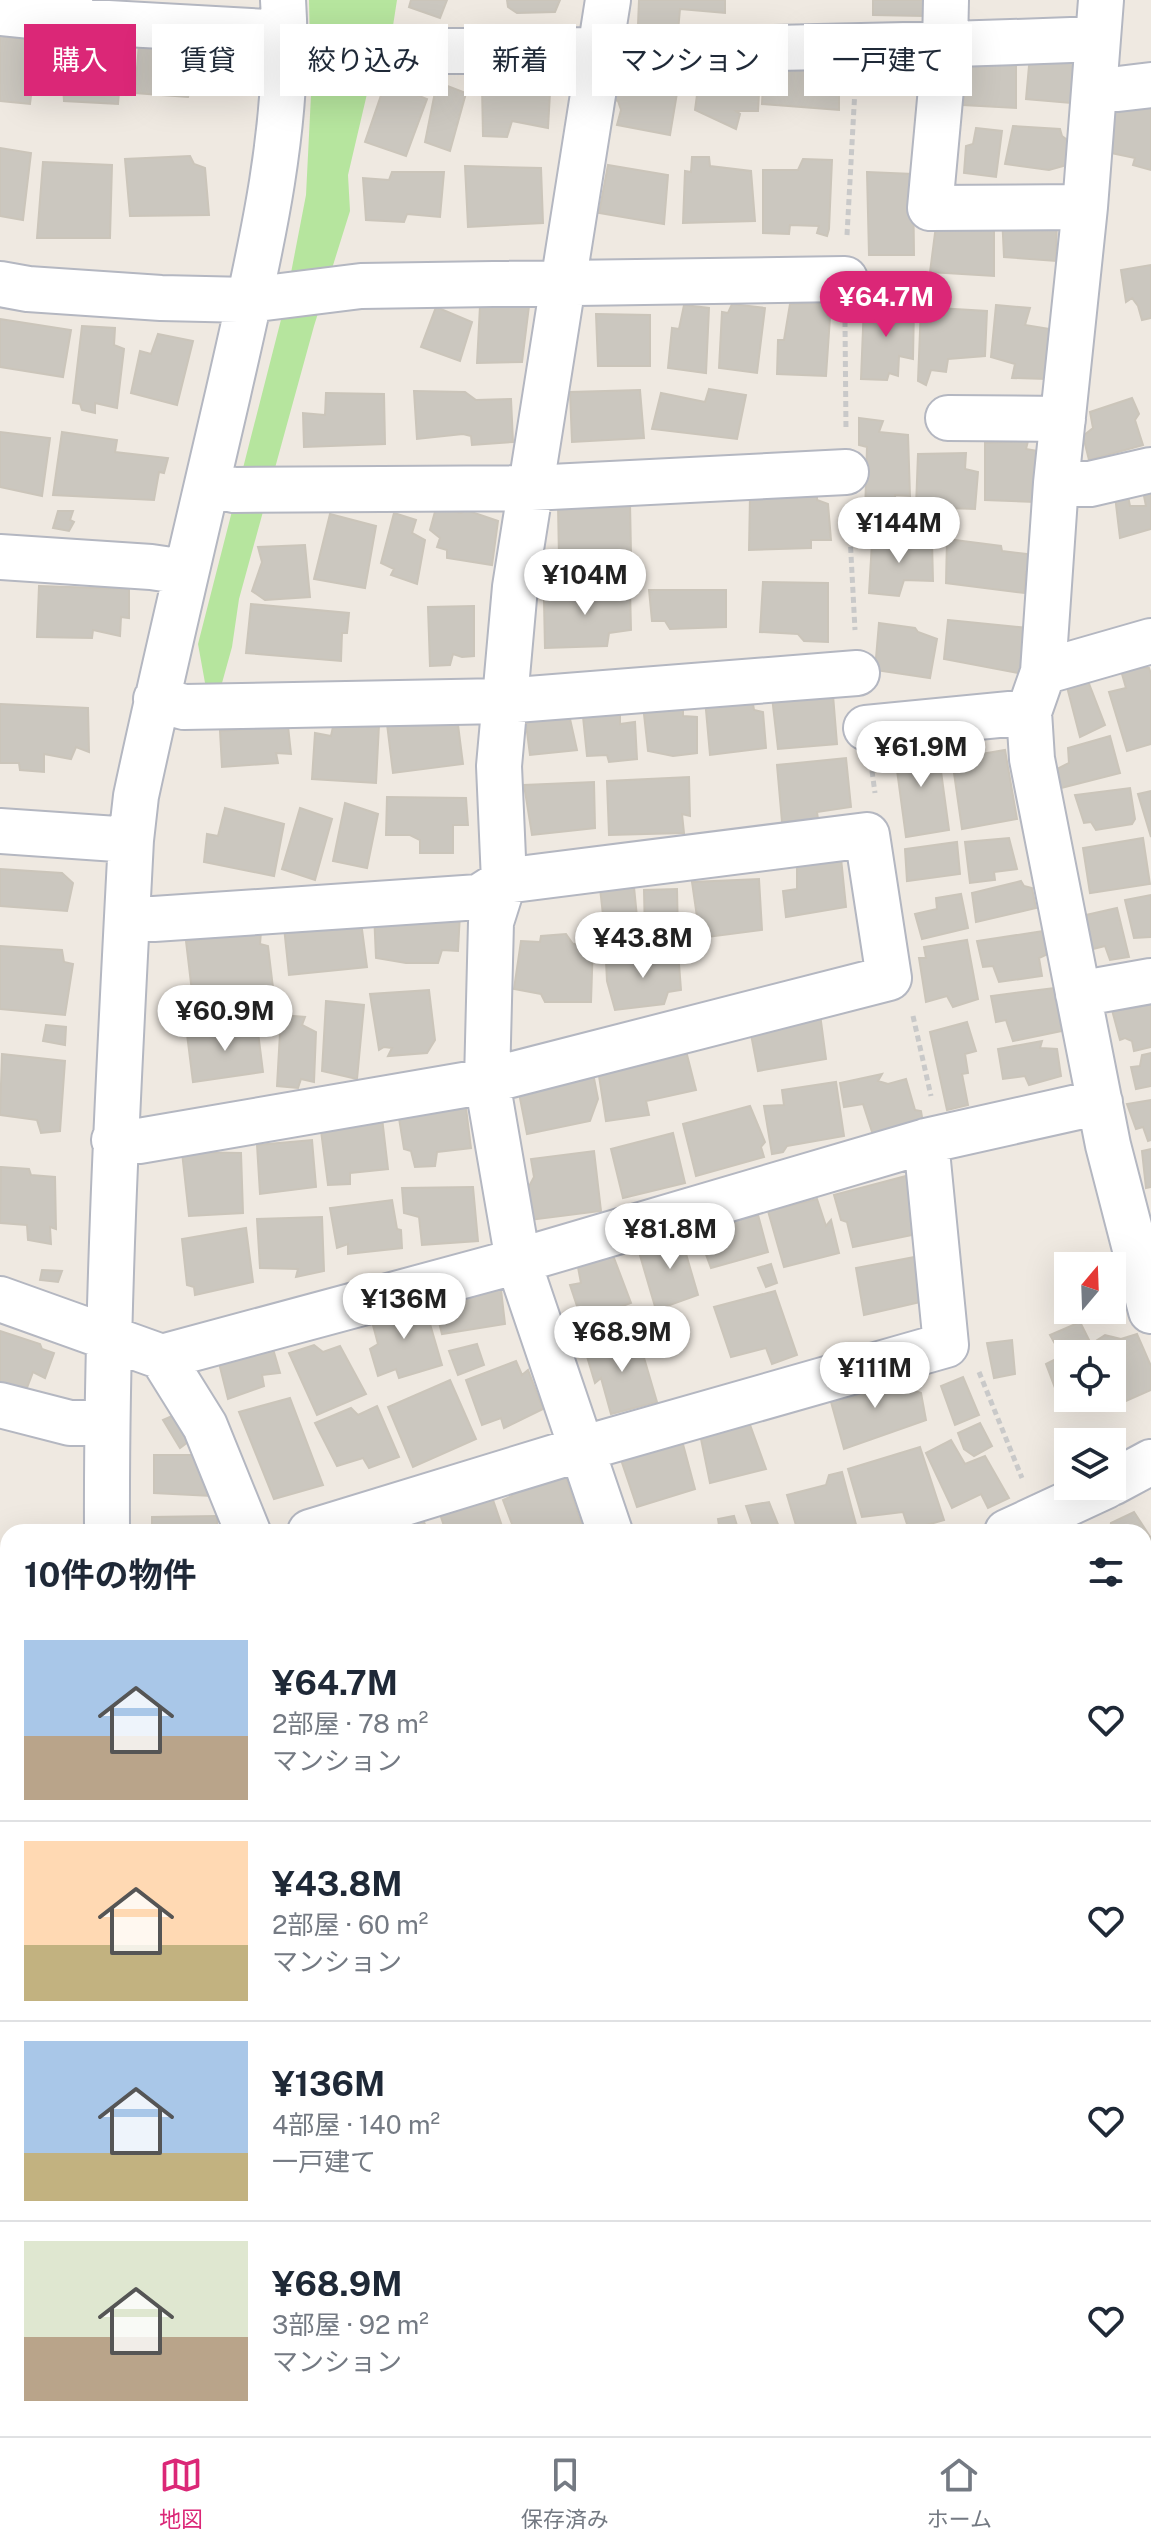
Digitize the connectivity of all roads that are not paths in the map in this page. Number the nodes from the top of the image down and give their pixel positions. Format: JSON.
{"nodes":[{"id":1,"x":608,"y":0,"type":"edge"},
{"id":2,"x":946,"y":0,"type":"edge"},
{"id":3,"x":0,"y":13,"type":"edge"},
{"id":4,"x":1099,"y":19,"type":"edge"},
{"id":5,"x":605,"y":24,"type":"edge"},
{"id":6,"x":945,"y":24,"type":"edge"},
{"id":7,"x":280,"y":25,"type":"edge"},
{"id":8,"x":972,"y":40,"type":"edge"},
{"id":9,"x":448,"y":51,"type":"edge"},
{"id":10,"x":592,"y":51,"type":"edge"},
{"id":11,"x":1151,"y":85,"type":"edge"},
{"id":12,"x":1095,"y":89,"type":"junction"},
{"id":13,"x":285,"y":96,"type":"edge"},
{"id":14,"x":593,"y":96,"type":"edge"},
{"id":15,"x":940,"y":96,"type":"edge"},
{"id":16,"x":1085,"y":207,"type":"junction"},
{"id":17,"x":845,"y":279,"type":"dead end"},
{"id":18,"x":0,"y":284,"type":"edge"},
{"id":19,"x":561,"y":284,"type":"junction"},
{"id":20,"x":249,"y":300,"type":"junction"},
{"id":21,"x":948,"y":418,"type":"dead end"},
{"id":22,"x":1063,"y":419,"type":"junction"},
{"id":23,"x":1151,"y":470,"type":"edge"},
{"id":24,"x":846,"y":472,"type":"dead end"},
{"id":25,"x":1056,"y":483,"type":"junction"},
{"id":26,"x":207,"y":484,"type":"junction"},
{"id":27,"x":531,"y":488,"type":"junction"},
{"id":28,"x":0,"y":557,"type":"edge"},
{"id":29,"x":185,"y":572,"type":"junction"},
{"id":30,"x":1151,"y":641,"type":"edge"},
{"id":31,"x":857,"y":673,"type":"dead end"},
{"id":32,"x":1036,"y":692,"type":"junction"},
{"id":33,"x":156,"y":699,"type":"junction"},
{"id":34,"x":504,"y":701,"type":"junction"},
{"id":35,"x":866,"y":728,"type":"dead end"},
{"id":36,"x":0,"y":831,"type":"edge"},
{"id":37,"x":131,"y":840,"type":"junction"},
{"id":38,"x":504,"y":881,"type":"junction"},
{"id":39,"x":127,"y":917,"type":"junction"},
{"id":40,"x":1151,"y":981,"type":"edge"},
{"id":41,"x":1078,"y":994,"type":"junction"},
{"id":42,"x":487,"y":1081,"type":"junction"},
{"id":43,"x":1100,"y":1102,"type":"junction"},
{"id":44,"x":114,"y":1140,"type":"junction"},
{"id":45,"x":926,"y":1141,"type":"junction"},
{"id":46,"x":518,"y":1261,"type":"junction"},
{"id":47,"x":0,"y":1299,"type":"edge"},
{"id":48,"x":1151,"y":1311,"type":"edge"},
{"id":49,"x":109,"y":1339,"type":"junction"},
{"id":50,"x":162,"y":1357,"type":"junction"},
{"id":51,"x":0,"y":1405,"type":"edge"},
{"id":52,"x":107,"y":1423,"type":"junction"},
{"id":53,"x":581,"y":1449,"type":"junction"},
{"id":54,"x":1132,"y":1478,"type":"edge"},
{"id":55,"x":107,"y":1524,"type":"edge"},
{"id":56,"x":245,"y":1524,"type":"edge"},
{"id":57,"x":336,"y":1524,"type":"edge"},
{"id":58,"x":607,"y":1524,"type":"edge"},
{"id":59,"x":1026,"y":1524,"type":"edge"}],
"edges":[{"from":1,"to":5,"type":"street"},
{"from":2,"to":6,"type":"street"},
{"from":3,"to":7,"type":"street"},
{"from":4,"to":8,"type":"street"},
{"from":4,"to":12,"type":"street"},
{"from":9,"to":10,"type":"street"},
{"from":11,"to":12,"type":"street"},
{"from":12,"to":16,"type":"street"},
{"from":13,"to":20,"type":"street"},
{"from":14,"to":19,"type":"street"},
{"from":15,"to":16,"type":"street"},
{"from":16,"to":22,"type":"street"},
{"from":17,"to":19,"type":"street"},
{"from":18,"to":20,"type":"street"},
{"from":19,"to":20,"type":"street"},
{"from":19,"to":27,"type":"street"},
{"from":20,"to":26,"type":"street"},
{"from":21,"to":22,"type":"street"},
{"from":22,"to":25,"type":"street"},
{"from":23,"to":25,"type":"street"},
{"from":24,"to":27,"type":"street"},
{"from":25,"to":32,"type":"street"},
{"from":26,"to":27,"type":"street"},
{"from":26,"to":29,"type":"street"},
{"from":27,"to":34,"type":"street"},
{"from":28,"to":29,"type":"street"},
{"from":29,"to":33,"type":"street"},
{"from":30,"to":32,"type":"street"},
{"from":31,"to":34,"type":"street"},
{"from":32,"to":35,"type":"street"},
{"from":32,"to":41,"type":"street"},
{"from":33,"to":34,"type":"street"},
{"from":33,"to":37,"type":"street"},
{"from":34,"to":38,"type":"street"},
{"from":36,"to":37,"type":"street"},
{"from":37,"to":39,"type":"street"},
{"from":38,"to":39,"type":"street"},
{"from":38,"to":42,"type":"street"},
{"from":38,"to":42,"type":"street"},
{"from":39,"to":44,"type":"street"},
{"from":40,"to":41,"type":"street"},
{"from":41,"to":43,"type":"street"},
{"from":42,"to":44,"type":"street"},
{"from":42,"to":46,"type":"street"},
{"from":43,"to":45,"type":"street"},
{"from":43,"to":48,"type":"street"},
{"from":44,"to":49,"type":"street"},
{"from":45,"to":46,"type":"street"},
{"from":45,"to":53,"type":"street"},
{"from":46,"to":50,"type":"street"},
{"from":46,"to":53,"type":"street"},
{"from":47,"to":49,"type":"street"},
{"from":49,"to":50,"type":"street"},
{"from":49,"to":52,"type":"street"},
{"from":50,"to":56,"type":"street"},
{"from":51,"to":52,"type":"street"},
{"from":52,"to":55,"type":"street"},
{"from":53,"to":57,"type":"street"},
{"from":53,"to":58,"type":"street"},
{"from":54,"to":59,"type":"street"}]}
